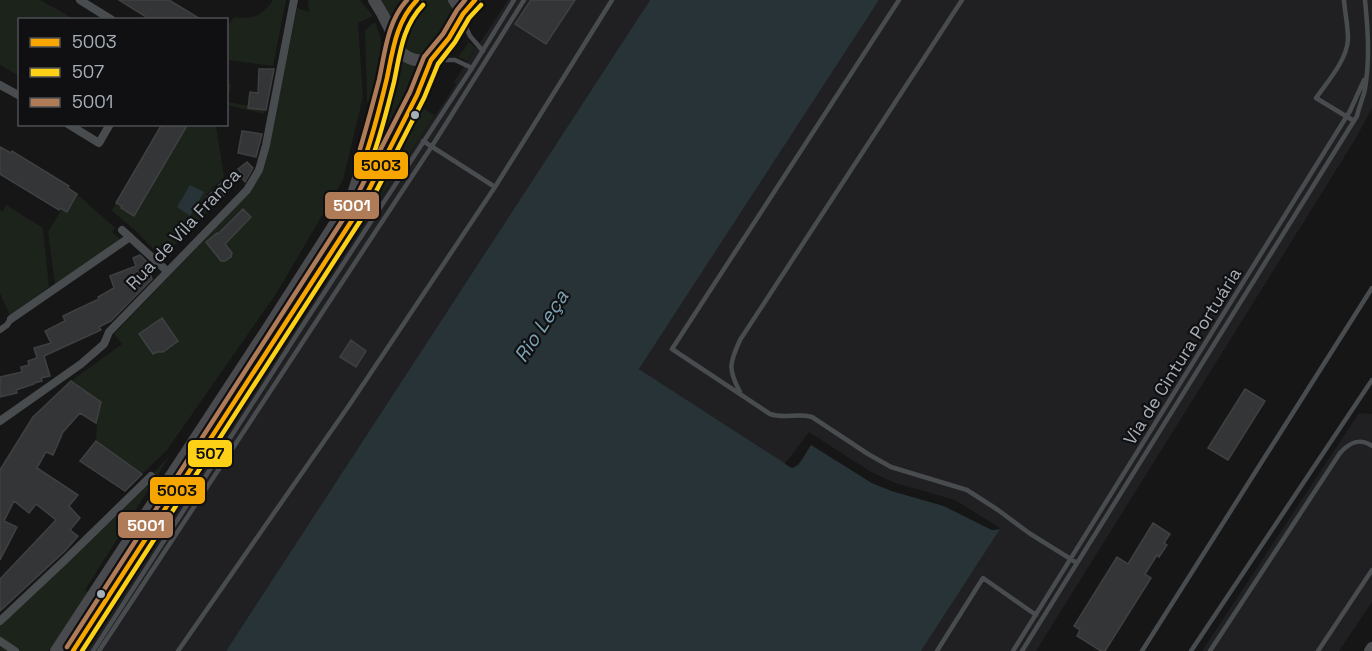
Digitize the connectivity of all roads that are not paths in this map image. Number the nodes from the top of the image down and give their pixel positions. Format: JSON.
{"nodes":[{"id":1,"x":80,"y":0,"type":"edge"},
{"id":2,"x":294,"y":0,"type":"edge"},
{"id":3,"x":374,"y":0,"type":"edge"},
{"id":4,"x":417,"y":0,"type":"edge"},
{"id":5,"x":454,"y":0,"type":"edge"},
{"id":6,"x":475,"y":0,"type":"edge"},
{"id":7,"x":514,"y":0,"type":"edge"},
{"id":8,"x":524,"y":0,"type":"edge"},
{"id":9,"x":612,"y":0,"type":"edge"},
{"id":10,"x":899,"y":0,"type":"edge"},
{"id":11,"x":962,"y":0,"type":"edge"},
{"id":12,"x":1344,"y":0,"type":"edge"},
{"id":13,"x":1365,"y":0,"type":"edge"},
{"id":14,"x":463,"y":14,"type":"junction"},
{"id":15,"x":109,"y":18,"type":"edge"},
{"id":16,"x":394,"y":41,"type":"junction"},
{"id":17,"x":483,"y":51,"type":"junction"},
{"id":18,"x":431,"y":60,"type":"junction"},
{"id":19,"x":472,"y":68,"type":"junction"},
{"id":20,"x":1367,"y":72,"type":"junction"},
{"id":21,"x":0,"y":85,"type":"edge"},
{"id":22,"x":18,"y":95,"type":"edge"},
{"id":23,"x":1347,"y":117,"type":"junction"},
{"id":24,"x":1354,"y":121,"type":"junction"},
{"id":25,"x":71,"y":126,"type":"edge"},
{"id":26,"x":109,"y":126,"type":"edge"},
{"id":27,"x":423,"y":141,"type":"junction"},
{"id":28,"x":432,"y":146,"type":"junction"},
{"id":29,"x":495,"y":187,"type":"junction"},
{"id":30,"x":122,"y":230,"type":"dead end"},
{"id":31,"x":130,"y":237,"type":"junction"},
{"id":32,"x":167,"y":271,"type":"junction"},
{"id":33,"x":1372,"y":288,"type":"edge"},
{"id":34,"x":11,"y":319,"type":"joint"},
{"id":35,"x":0,"y":330,"type":"edge"},
{"id":36,"x":1372,"y":380,"type":"edge"},
{"id":37,"x":1370,"y":389,"type":"edge"},
{"id":38,"x":741,"y":394,"type":"junction"},
{"id":39,"x":0,"y":421,"type":"edge"},
{"id":40,"x":1372,"y":446,"type":"edge"},
{"id":41,"x":151,"y":476,"type":"dead end"},
{"id":42,"x":1071,"y":559,"type":"junction"},
{"id":43,"x":1077,"y":563,"type":"junction"},
{"id":44,"x":1372,"y":570,"type":"edge"},
{"id":45,"x":1036,"y":615,"type":"junction"},
{"id":46,"x":0,"y":621,"type":"edge"},
{"id":47,"x":64,"y":639,"type":"junction"},
{"id":48,"x":0,"y":641,"type":"edge"},
{"id":49,"x":15,"y":651,"type":"edge"},
{"id":50,"x":48,"y":651,"type":"edge"},
{"id":51,"x":56,"y":651,"type":"edge"},
{"id":52,"x":73,"y":651,"type":"edge"},
{"id":53,"x":93,"y":651,"type":"edge"},
{"id":54,"x":99,"y":651,"type":"edge"},
{"id":55,"x":178,"y":651,"type":"edge"},
{"id":56,"x":937,"y":651,"type":"edge"},
{"id":57,"x":1013,"y":651,"type":"edge"},
{"id":58,"x":1022,"y":651,"type":"edge"},
{"id":59,"x":1142,"y":651,"type":"edge"},
{"id":60,"x":1191,"y":651,"type":"edge"},
{"id":61,"x":1210,"y":651,"type":"edge"},
{"id":62,"x":1318,"y":651,"type":"edge"}],
"edges":[{"from":1,"to":15,"type":"street"},
{"from":2,"to":32,"type":"street","name":"Rua de Vila Franca"},
{"from":3,"to":16,"type":"main road"},
{"from":4,"to":16,"type":"main road"},
{"from":5,"to":14,"type":"main road"},
{"from":6,"to":14,"type":"main road"},
{"from":7,"to":17,"type":"lane"},
{"from":8,"to":28,"type":"lane"},
{"from":9,"to":29,"type":"lane"},
{"from":10,"to":38,"type":"lane"},
{"from":11,"to":38,"type":"lane"},
{"from":12,"to":23,"type":"lane"},
{"from":13,"to":20,"type":"lane","name":"Via de Cintura Portuária"},
{"from":14,"to":17,"type":"lane"},
{"from":14,"to":18,"type":"main road"},
{"from":16,"to":18,"type":"main road"},
{"from":16,"to":47,"type":"main road"},
{"from":17,"to":19,"type":"lane"},
{"from":18,"to":19,"type":"lane"},
{"from":18,"to":52,"type":"main road"},
{"from":19,"to":27,"type":"lane"},
{"from":20,"to":23,"type":"lane","name":"Via de Cintura Portuária"},
{"from":20,"to":24,"type":"lane","name":"Via de Cintura Portuária"},
{"from":21,"to":22,"type":"street"},
{"from":23,"to":24,"type":"lane"},
{"from":23,"to":42,"type":"lane","name":"Via de Cintura Portuária"},
{"from":24,"to":43,"type":"lane","name":"Via de Cintura Portuária"},
{"from":25,"to":26,"type":"street"},
{"from":27,"to":28,"type":"lane"},
{"from":27,"to":53,"type":"lane"},
{"from":28,"to":29,"type":"lane"},
{"from":28,"to":54,"type":"lane"},
{"from":29,"to":55,"type":"lane"},
{"from":30,"to":31,"type":"street"},
{"from":31,"to":32,"type":"street"},
{"from":31,"to":34,"type":"street"},
{"from":32,"to":39,"type":"street","name":"Rua de Vila Franca"},
{"from":33,"to":59,"type":"lane"},
{"from":34,"to":35,"type":"street"},
{"from":36,"to":37,"type":"lane"},
{"from":37,"to":60,"type":"lane"},
{"from":38,"to":42,"type":"lane"},
{"from":40,"to":61,"type":"lane"},
{"from":41,"to":46,"type":"street"},
{"from":42,"to":43,"type":"lane"},
{"from":42,"to":45,"type":"lane","name":"Via de Cintura Portuária"},
{"from":43,"to":58,"type":"lane","name":"Via de Cintura Portuária"},
{"from":44,"to":62,"type":"lane"},
{"from":45,"to":56,"type":"lane"},
{"from":45,"to":57,"type":"lane","name":"Via de Cintura Portuária"},
{"from":47,"to":50,"type":"street"},
{"from":47,"to":51,"type":"main road"},
{"from":48,"to":49,"type":"street"}]}
